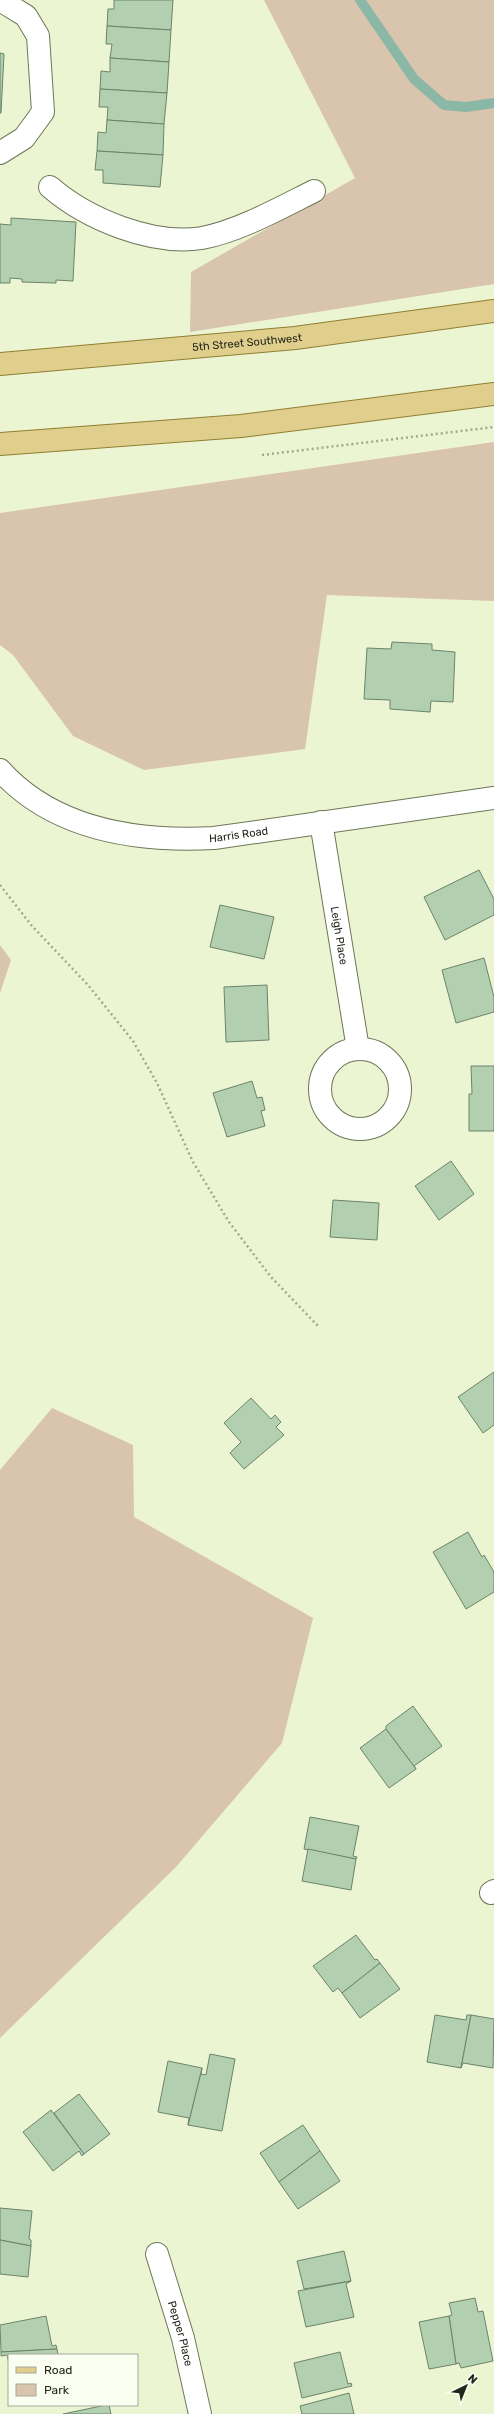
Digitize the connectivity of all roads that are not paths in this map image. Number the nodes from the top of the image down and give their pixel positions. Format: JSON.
{"nodes":[{"id":1,"x":0,"y":0,"type":"edge"},
{"id":2,"x":0,"y":153,"type":"edge"},
{"id":3,"x":50,"y":187,"type":"dead end"},
{"id":4,"x":314,"y":191,"type":"dead end"},
{"id":5,"x":494,"y":311,"type":"edge"},
{"id":6,"x":43,"y":359,"type":"junction"},
{"id":7,"x":0,"y":360,"type":"edge"},
{"id":8,"x":0,"y":364,"type":"edge"},
{"id":9,"x":494,"y":394,"type":"edge"},
{"id":10,"x":0,"y":444,"type":"edge"},
{"id":11,"x":0,"y":770,"type":"edge"},
{"id":12,"x":494,"y":798,"type":"edge"},
{"id":13,"x":321,"y":822,"type":"junction"},
{"id":14,"x":358,"y":1049,"type":"dead end"},
{"id":15,"x":157,"y":2254,"type":"dead end"},
{"id":16,"x":200,"y":2414,"type":"edge"}],
"edges":[{"from":1,"to":2,"type":"street"},
{"from":3,"to":4,"type":"street"},
{"from":5,"to":6,"type":"main road","name":"5th Street Southwest"},
{"from":6,"to":7,"type":"main road"},
{"from":6,"to":8,"type":"main road","name":"5th Street Southwest"},
{"from":9,"to":10,"type":"main road"},
{"from":11,"to":13,"type":"street","name":"Harris Road"},
{"from":12,"to":13,"type":"street","name":"Harris Road"},
{"from":13,"to":14,"type":"street","name":"Leigh Place"},
{"from":15,"to":16,"type":"street","name":"Pepper Place"}]}
